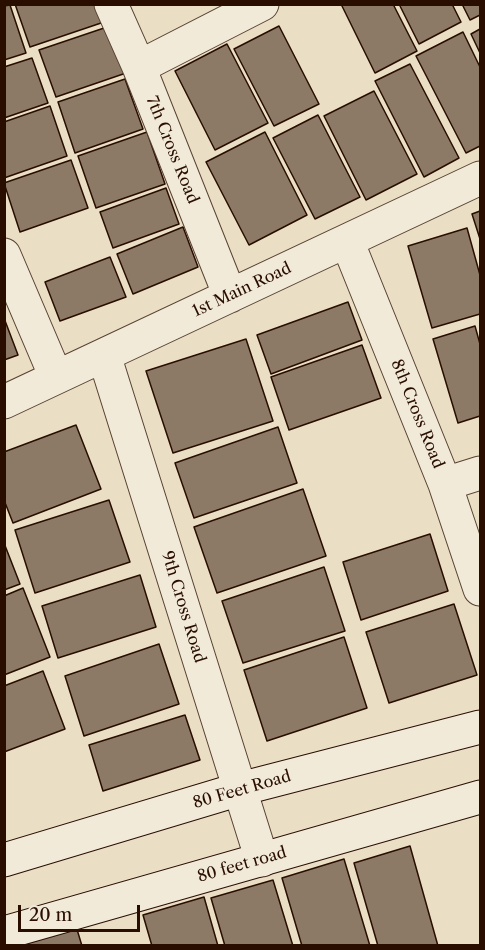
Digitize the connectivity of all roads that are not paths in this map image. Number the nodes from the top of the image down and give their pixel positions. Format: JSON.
{"nodes":[{"id":1,"x":111,"y":4,"type":"edge"},
{"id":2,"x":262,"y":4,"type":"edge"},
{"id":3,"x":139,"y":68,"type":"junction"},
{"id":4,"x":480,"y":178,"type":"edge"},
{"id":5,"x":347,"y":241,"type":"junction"},
{"id":6,"x":4,"y":255,"type":"edge"},
{"id":7,"x":230,"y":296,"type":"junction"},
{"id":8,"x":104,"y":355,"type":"junction"},
{"id":9,"x":56,"y":377,"type":"junction"},
{"id":10,"x":4,"y":402,"type":"edge"},
{"id":11,"x":480,"y":473,"type":"edge"},
{"id":12,"x":445,"y":484,"type":"junction"},
{"id":13,"x":480,"y":589,"type":"edge"},
{"id":14,"x":480,"y":727,"type":"edge"},
{"id":15,"x":240,"y":789,"type":"junction"},
{"id":16,"x":480,"y":797,"type":"edge"},
{"id":17,"x":4,"y":860,"type":"edge"},
{"id":18,"x":262,"y":860,"type":"junction"},
{"id":19,"x":4,"y":933,"type":"edge"}],
"edges":[{"from":1,"to":3,"type":"street","name":"7th Cross Road"},
{"from":2,"to":3,"type":"street"},
{"from":3,"to":7,"type":"street","name":"7th Cross Road"},
{"from":4,"to":5,"type":"street","name":"1st Main Road"},
{"from":5,"to":7,"type":"street","name":"1st Main Road"},
{"from":5,"to":12,"type":"street","name":"8th Cross Road"},
{"from":6,"to":9,"type":"street"},
{"from":7,"to":8,"type":"street","name":"1st Main Road"},
{"from":8,"to":9,"type":"street","name":"1st Main Road"},
{"from":8,"to":15,"type":"street","name":"9th Cross Road"},
{"from":9,"to":10,"type":"street","name":"1st Main Road"},
{"from":11,"to":12,"type":"street"},
{"from":12,"to":13,"type":"street","name":"8th Cross Road"},
{"from":14,"to":15,"type":"street","name":"80 Feet Road"},
{"from":15,"to":17,"type":"street","name":"80 Feet Road"},
{"from":15,"to":18,"type":"street","name":"9th Cross Road"},
{"from":16,"to":18,"type":"street","name":"80 feet road"},
{"from":18,"to":19,"type":"street","name":"80 feet road"}]}
